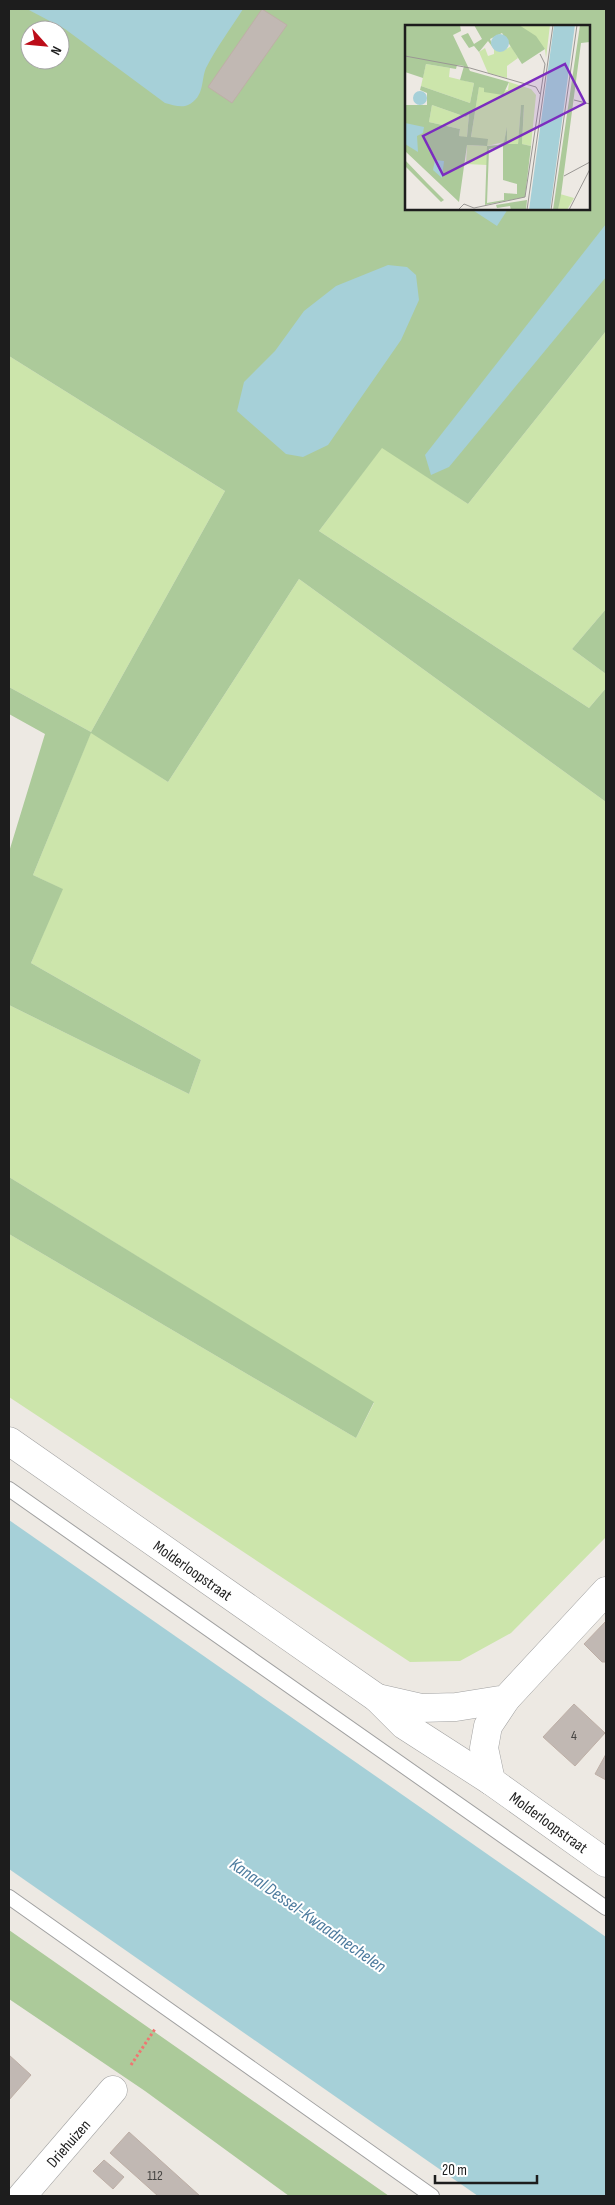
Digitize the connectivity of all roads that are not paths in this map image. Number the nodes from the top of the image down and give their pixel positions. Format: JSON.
{"nodes":[{"id":1,"x":9,"y":1441,"type":"edge"},
{"id":2,"x":9,"y":1490,"type":"edge"},
{"id":3,"x":606,"y":1591,"type":"edge"},
{"id":4,"x":376,"y":1698,"type":"junction"},
{"id":5,"x":506,"y":1699,"type":"junction"},
{"id":6,"x":491,"y":1781,"type":"junction"},
{"id":7,"x":606,"y":1863,"type":"edge"},
{"id":8,"x":9,"y":1897,"type":"edge"},
{"id":9,"x":606,"y":1908,"type":"edge"},
{"id":10,"x":114,"y":2090,"type":"road end"},
{"id":11,"x":22,"y":2196,"type":"edge"},
{"id":12,"x":432,"y":2196,"type":"edge"}],
"edges":[{"from":1,"to":4,"type":"street","name":"Molderloopstraat"},
{"from":2,"to":9,"type":"lane"},
{"from":3,"to":5,"type":"street"},
{"from":4,"to":5,"type":"street","name":"Molderloopstraat"},
{"from":4,"to":6,"type":"street","name":"Molderloopstraat"},
{"from":5,"to":6,"type":"street"},
{"from":6,"to":7,"type":"street","name":"Molderloopstraat"},
{"from":8,"to":12,"type":"lane"},
{"from":10,"to":11,"type":"street","name":"Driehuizen"}]}
